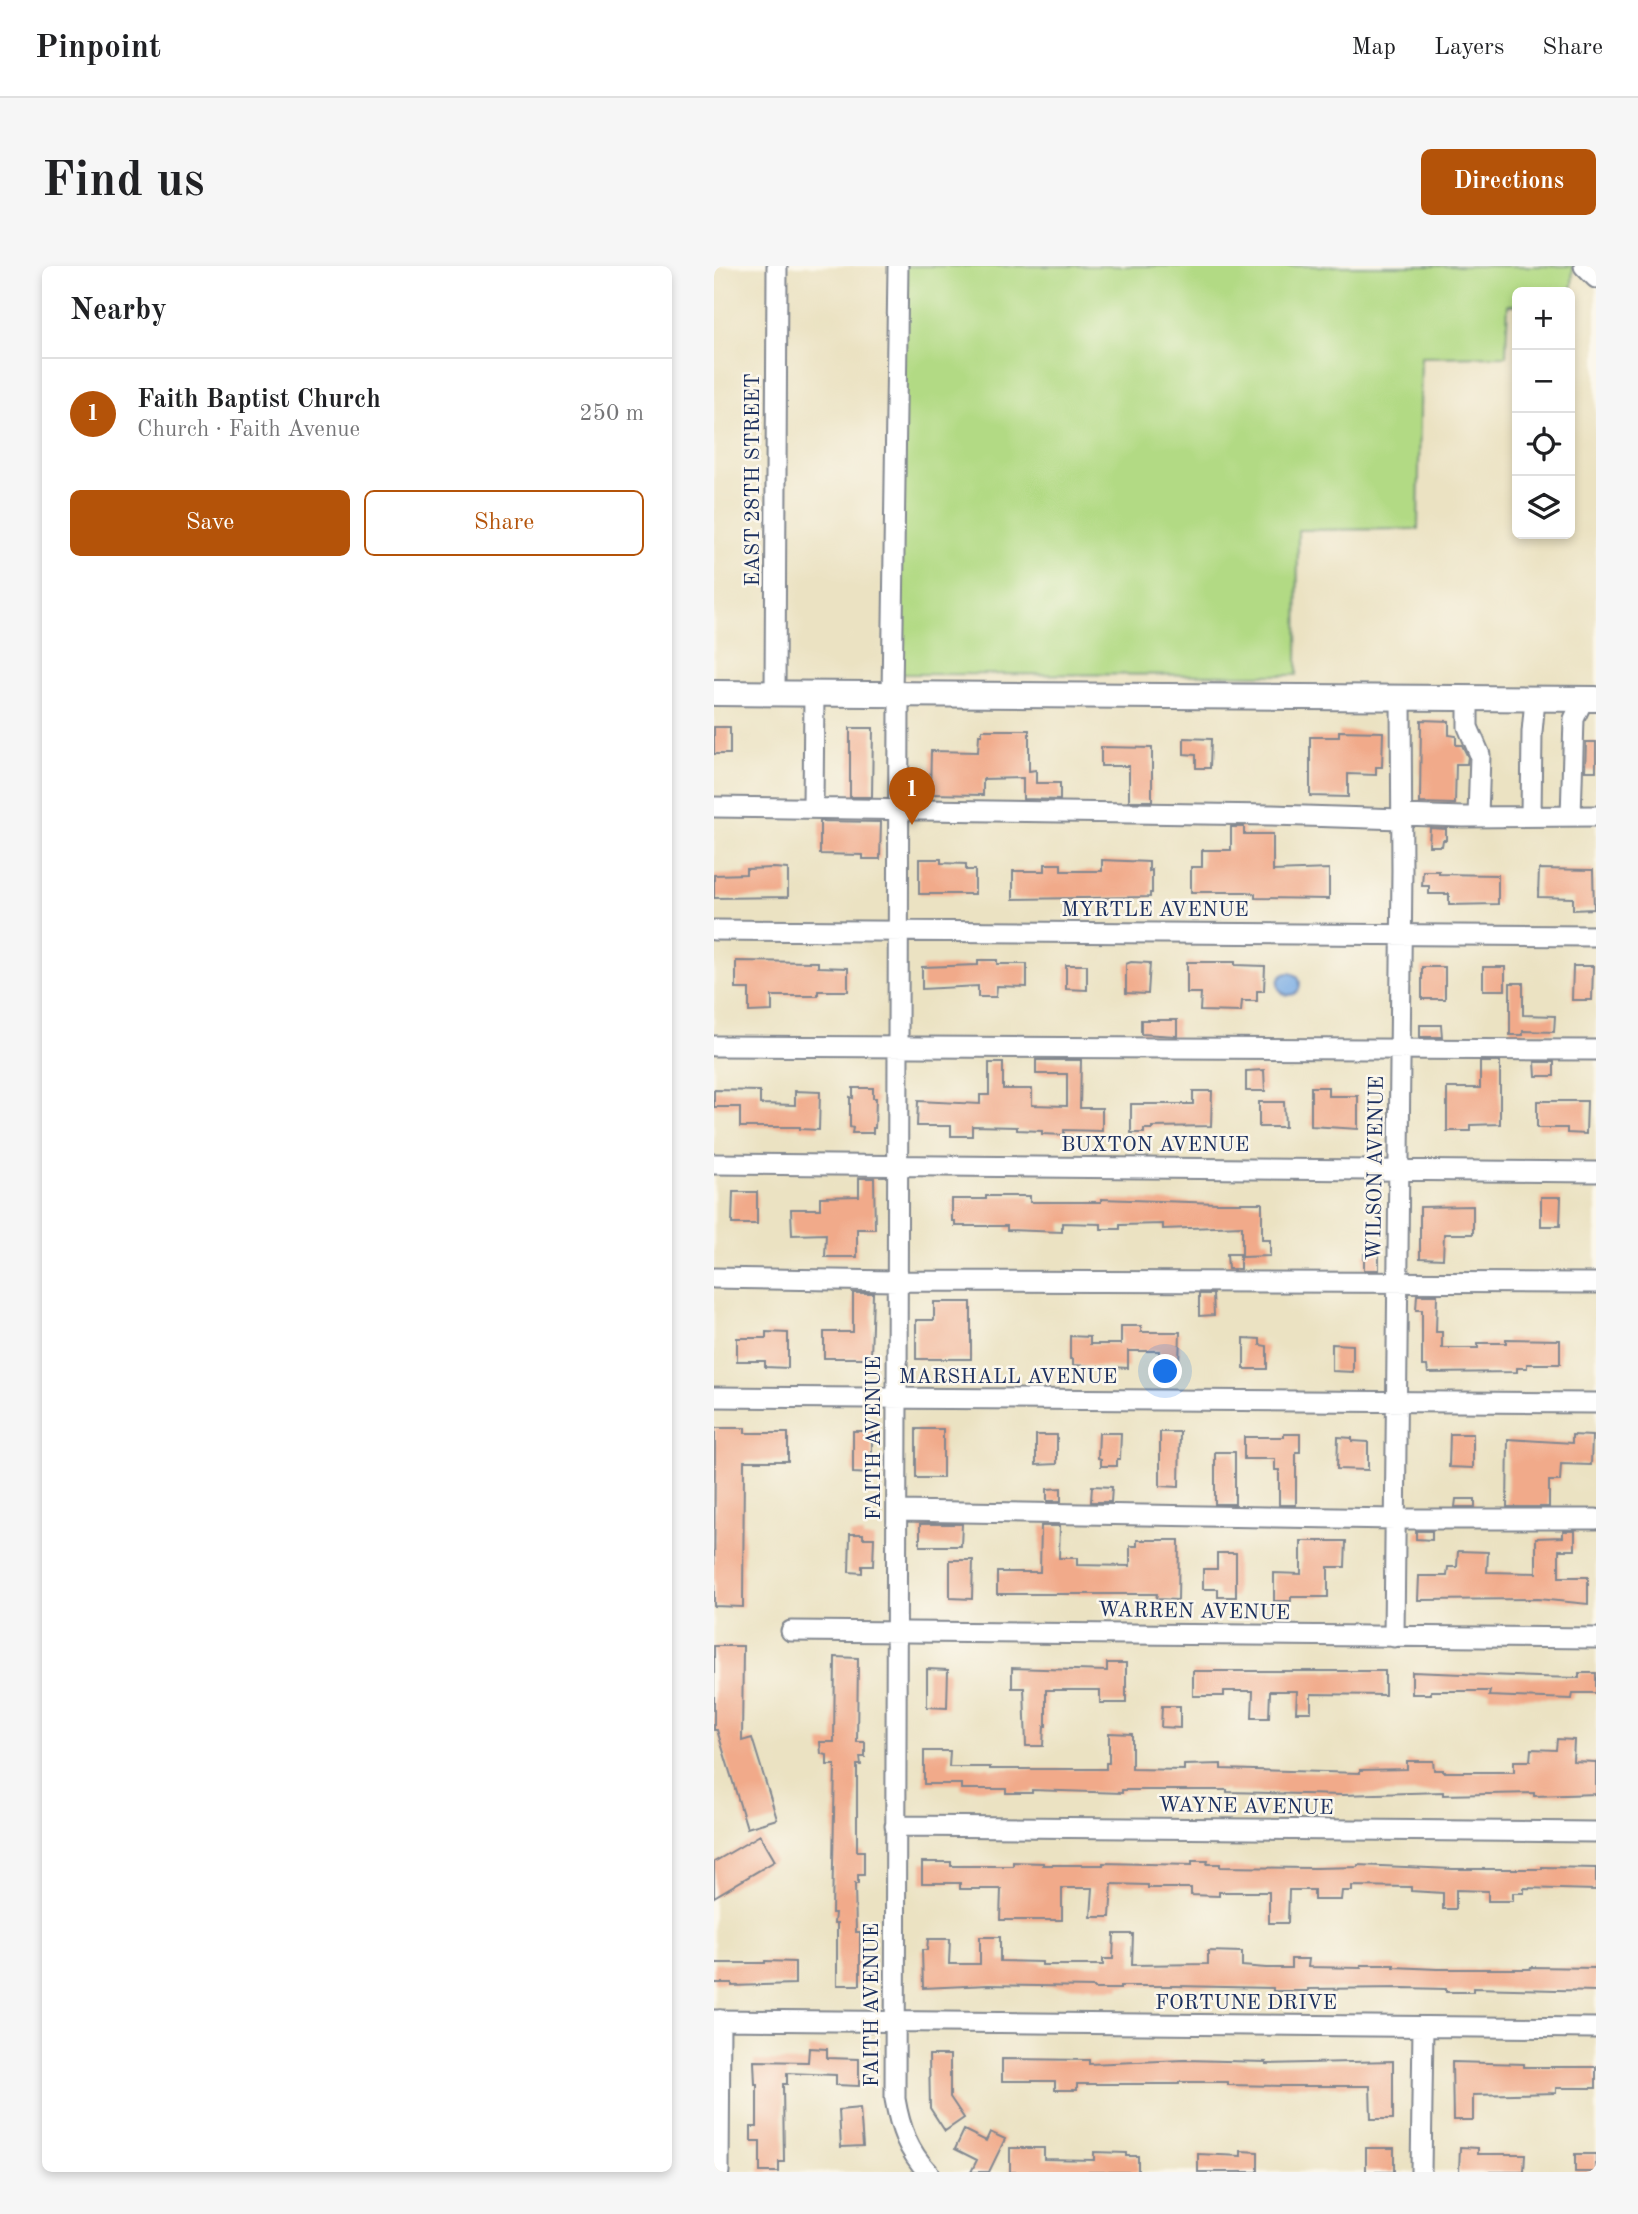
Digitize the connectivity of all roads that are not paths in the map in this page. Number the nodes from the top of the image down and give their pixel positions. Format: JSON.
{"nodes":[{"id":1,"x":777,"y":266,"type":"edge"},
{"id":2,"x":898,"y":266,"type":"edge"},
{"id":3,"x":1584,"y":266,"type":"edge"},
{"id":4,"x":1596,"y":278,"type":"edge"},
{"id":5,"x":714,"y":693,"type":"edge"},
{"id":6,"x":775,"y":694,"type":"junction"},
{"id":7,"x":814,"y":694,"type":"junction"},
{"id":8,"x":895,"y":695,"type":"junction"},
{"id":9,"x":1401,"y":699,"type":"junction"},
{"id":10,"x":1468,"y":699,"type":"junction"},
{"id":11,"x":1535,"y":700,"type":"junction"},
{"id":12,"x":1590,"y":700,"type":"edge"},
{"id":13,"x":714,"y":807,"type":"edge"},
{"id":14,"x":813,"y":807,"type":"junction"},
{"id":15,"x":899,"y":808,"type":"junction"},
{"id":16,"x":1478,"y":816,"type":"junction"},
{"id":17,"x":1531,"y":816,"type":"junction"},
{"id":18,"x":1571,"y":816,"type":"junction"},
{"id":19,"x":1596,"y":816,"type":"edge"},
{"id":20,"x":1402,"y":817,"type":"junction"},
{"id":21,"x":714,"y":930,"type":"edge"},
{"id":22,"x":899,"y":932,"type":"junction"},
{"id":23,"x":1402,"y":934,"type":"junction"},
{"id":24,"x":1596,"y":936,"type":"edge"},
{"id":25,"x":898,"y":1045,"type":"junction"},
{"id":26,"x":714,"y":1046,"type":"edge"},
{"id":27,"x":1400,"y":1049,"type":"junction"},
{"id":28,"x":1596,"y":1050,"type":"edge"},
{"id":29,"x":714,"y":1164,"type":"edge"},
{"id":30,"x":898,"y":1166,"type":"junction"},
{"id":31,"x":1398,"y":1170,"type":"junction"},
{"id":32,"x":1596,"y":1172,"type":"edge"},
{"id":33,"x":714,"y":1278,"type":"edge"},
{"id":34,"x":897,"y":1281,"type":"junction"},
{"id":35,"x":1397,"y":1282,"type":"junction"},
{"id":36,"x":1596,"y":1283,"type":"edge"},
{"id":37,"x":714,"y":1397,"type":"edge"},
{"id":38,"x":897,"y":1399,"type":"junction"},
{"id":39,"x":1396,"y":1402,"type":"junction"},
{"id":40,"x":1596,"y":1403,"type":"edge"},
{"id":41,"x":897,"y":1511,"type":"junction"},
{"id":42,"x":1395,"y":1519,"type":"junction"},
{"id":43,"x":1596,"y":1519,"type":"edge"},
{"id":44,"x":791,"y":1631,"type":"dead end"},
{"id":45,"x":896,"y":1632,"type":"junction"},
{"id":46,"x":1394,"y":1637,"type":"junction"},
{"id":47,"x":1596,"y":1638,"type":"edge"},
{"id":48,"x":895,"y":1826,"type":"junction"},
{"id":49,"x":1596,"y":1832,"type":"edge"},
{"id":50,"x":717,"y":2020,"type":"edge"},
{"id":51,"x":895,"y":2022,"type":"junction"},
{"id":52,"x":1423,"y":2027,"type":"junction"},
{"id":53,"x":1596,"y":2028,"type":"edge"},
{"id":54,"x":719,"y":2172,"type":"edge"},
{"id":55,"x":928,"y":2172,"type":"edge"},
{"id":56,"x":1421,"y":2172,"type":"edge"}],
"edges":[{"from":1,"to":6,"type":"street","name":"EAST 28TH STREET"},
{"from":2,"to":8,"type":"street","name":"FAITH AVENUE"},
{"from":3,"to":4,"type":"street"},
{"from":5,"to":6,"type":"main road"},
{"from":6,"to":7,"type":"main road"},
{"from":7,"to":8,"type":"main road"},
{"from":7,"to":14,"type":"street"},
{"from":8,"to":9,"type":"main road"},
{"from":8,"to":15,"type":"street","name":"FAITH AVENUE"},
{"from":9,"to":10,"type":"main road"},
{"from":9,"to":20,"type":"street","name":"WILSON AVENUE"},
{"from":10,"to":11,"type":"main road"},
{"from":10,"to":16,"type":"street"},
{"from":11,"to":12,"type":"main road"},
{"from":11,"to":17,"type":"street"},
{"from":12,"to":18,"type":"street"},
{"from":13,"to":14,"type":"street"},
{"from":14,"to":15,"type":"street"},
{"from":15,"to":20,"type":"street"},
{"from":15,"to":22,"type":"street","name":"FAITH AVENUE"},
{"from":16,"to":17,"type":"street"},
{"from":16,"to":20,"type":"street"},
{"from":17,"to":18,"type":"street"},
{"from":18,"to":19,"type":"street"},
{"from":20,"to":23,"type":"street","name":"WILSON AVENUE"},
{"from":21,"to":22,"type":"street","name":"MYRTLE AVENUE"},
{"from":22,"to":23,"type":"street","name":"MYRTLE AVENUE"},
{"from":22,"to":25,"type":"street","name":"FAITH AVENUE"},
{"from":23,"to":24,"type":"street","name":"MYRTLE AVENUE"},
{"from":23,"to":27,"type":"street","name":"WILSON AVENUE"},
{"from":25,"to":26,"type":"street"},
{"from":25,"to":27,"type":"street"},
{"from":25,"to":30,"type":"street","name":"FAITH AVENUE"},
{"from":27,"to":28,"type":"street"},
{"from":27,"to":31,"type":"street","name":"WILSON AVENUE"},
{"from":29,"to":30,"type":"street","name":"BUXTON AVENUE"},
{"from":30,"to":31,"type":"street","name":"BUXTON AVENUE"},
{"from":30,"to":34,"type":"street","name":"FAITH AVENUE"},
{"from":31,"to":32,"type":"street","name":"BUXTON AVENUE"},
{"from":31,"to":35,"type":"street","name":"WILSON AVENUE"},
{"from":33,"to":34,"type":"street"},
{"from":34,"to":35,"type":"street"},
{"from":34,"to":38,"type":"street","name":"FAITH AVENUE"},
{"from":35,"to":36,"type":"street"},
{"from":35,"to":39,"type":"street","name":"WILSON AVENUE"},
{"from":37,"to":38,"type":"street","name":"MARSHALL AVENUE"},
{"from":38,"to":39,"type":"street","name":"MARSHALL AVENUE"},
{"from":38,"to":41,"type":"street","name":"FAITH AVENUE"},
{"from":39,"to":40,"type":"street","name":"MARSHALL AVENUE"},
{"from":39,"to":42,"type":"street","name":"WILSON AVENUE"},
{"from":41,"to":42,"type":"street"},
{"from":41,"to":45,"type":"street","name":"FAITH AVENUE"},
{"from":42,"to":43,"type":"street"},
{"from":42,"to":46,"type":"street","name":"WILSON AVENUE"},
{"from":44,"to":45,"type":"street","name":"WARREN AVENUE"},
{"from":45,"to":46,"type":"street","name":"WARREN AVENUE"},
{"from":45,"to":48,"type":"street","name":"FAITH AVENUE"},
{"from":46,"to":47,"type":"street","name":"WARREN AVENUE"},
{"from":48,"to":49,"type":"street","name":"WAYNE AVENUE"},
{"from":48,"to":51,"type":"street","name":"FAITH AVENUE"},
{"from":50,"to":51,"type":"street","name":"FORTUNE DRIVE"},
{"from":50,"to":54,"type":"street"},
{"from":51,"to":52,"type":"street","name":"FORTUNE DRIVE"},
{"from":51,"to":55,"type":"street","name":"FAITH AVENUE"},
{"from":52,"to":53,"type":"street","name":"FORTUNE DRIVE"},
{"from":52,"to":56,"type":"street"}]}
